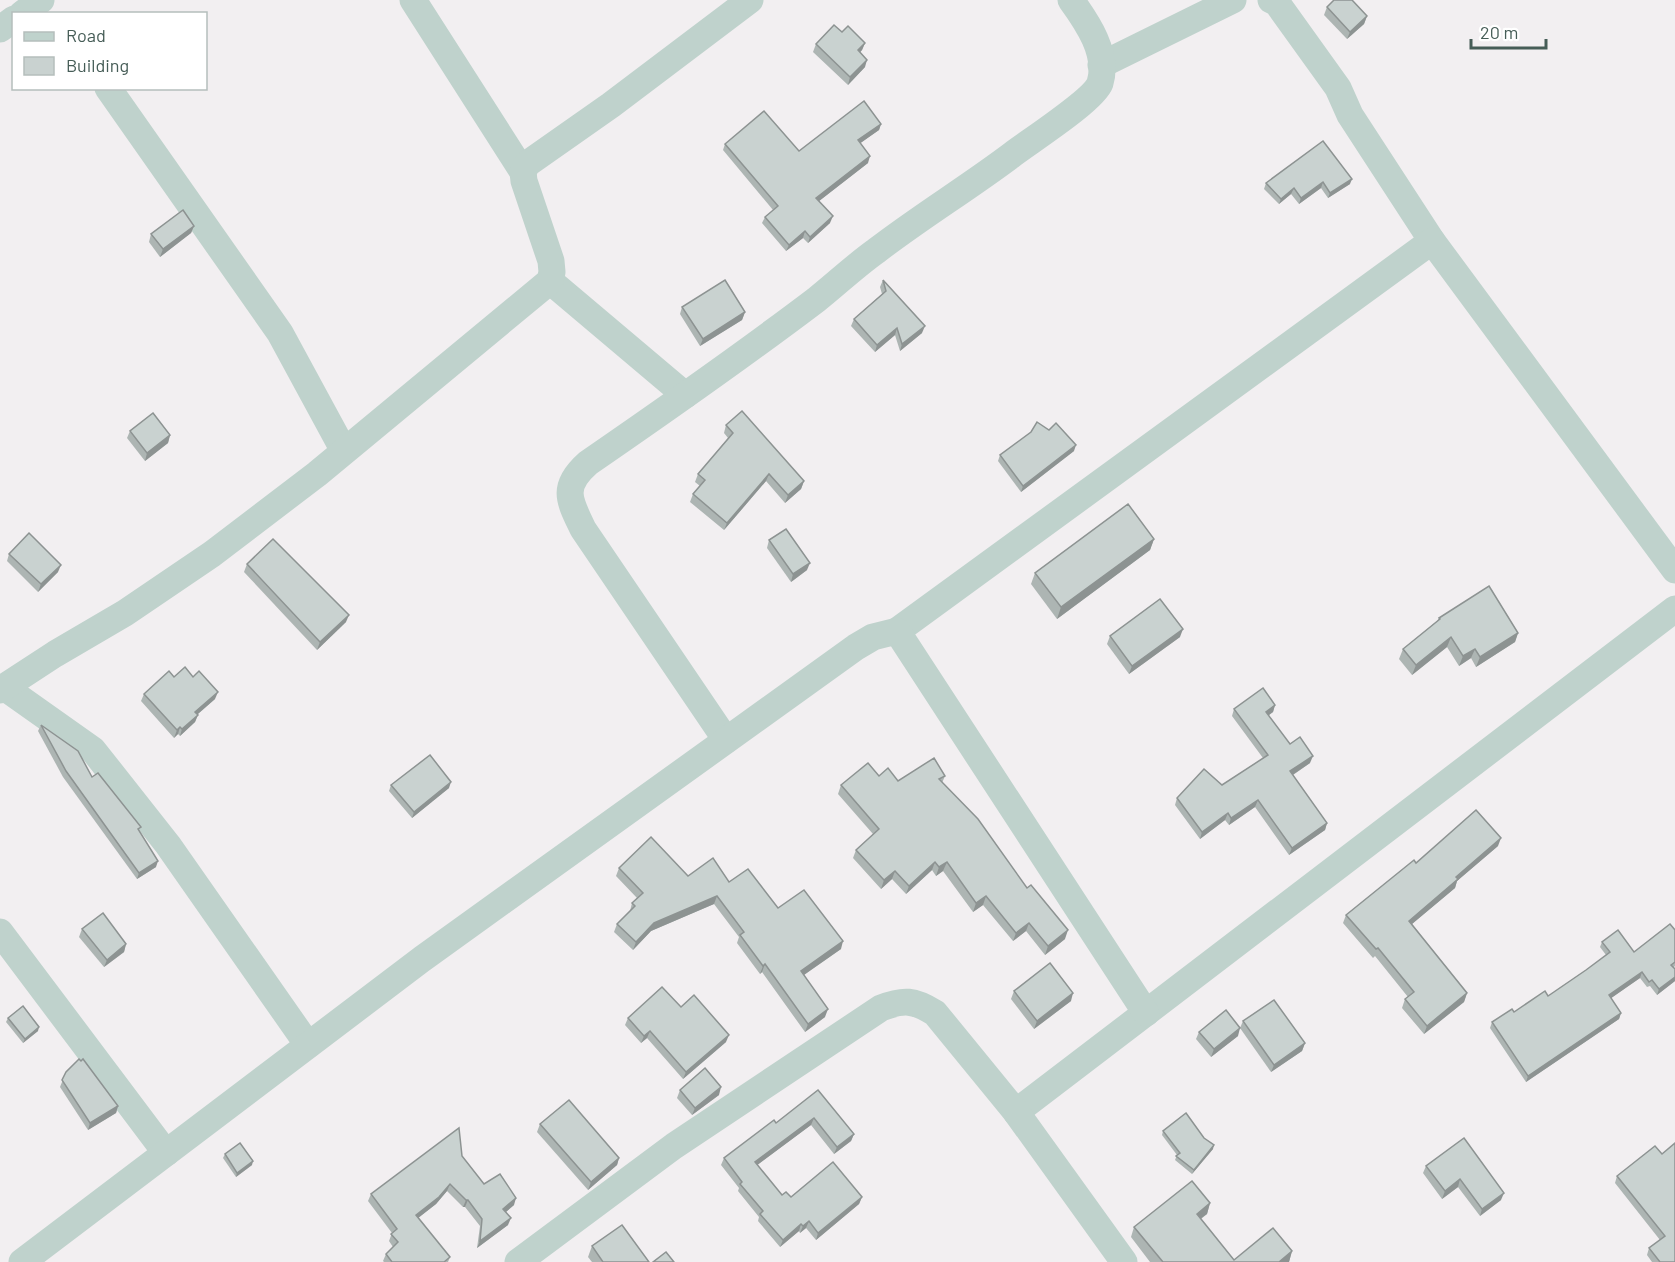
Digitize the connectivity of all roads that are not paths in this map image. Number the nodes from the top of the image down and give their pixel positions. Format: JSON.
{"nodes":[{"id":1,"x":41,"y":0,"type":"edge"},
{"id":2,"x":413,"y":0,"type":"edge"},
{"id":3,"x":750,"y":0,"type":"edge"},
{"id":4,"x":1071,"y":0,"type":"edge"},
{"id":5,"x":1233,"y":0,"type":"edge"},
{"id":6,"x":1271,"y":0,"type":"edge"},
{"id":7,"x":25,"y":12,"type":"edge"},
{"id":8,"x":1101,"y":65,"type":"junction"},
{"id":9,"x":109,"y":90,"type":"edge"},
{"id":10,"x":523,"y":172,"type":"junction"},
{"id":11,"x":1432,"y":241,"type":"junction"},
{"id":12,"x":550,"y":281,"type":"junction"},
{"id":13,"x":686,"y":395,"type":"junction"},
{"id":14,"x":344,"y":451,"type":"junction"},
{"id":15,"x":1675,"y":570,"type":"edge"},
{"id":16,"x":1675,"y":609,"type":"edge"},
{"id":17,"x":897,"y":631,"type":"junction"},
{"id":18,"x":2,"y":688,"type":"edge"},
{"id":19,"x":726,"y":740,"type":"junction"},
{"id":20,"x":0,"y":932,"type":"edge"},
{"id":21,"x":1146,"y":1014,"type":"junction"},
{"id":22,"x":308,"y":1045,"type":"junction"},
{"id":23,"x":1016,"y":1112,"type":"junction"},
{"id":24,"x":166,"y":1153,"type":"junction"},
{"id":25,"x":22,"y":1262,"type":"edge"},
{"id":26,"x":518,"y":1262,"type":"edge"},
{"id":27,"x":1124,"y":1262,"type":"edge"}],
"edges":[{"from":1,"to":7,"type":"street"},
{"from":2,"to":10,"type":"street"},
{"from":3,"to":10,"type":"street"},
{"from":4,"to":8,"type":"street"},
{"from":5,"to":8,"type":"street"},
{"from":6,"to":11,"type":"street"},
{"from":8,"to":13,"type":"street"},
{"from":9,"to":14,"type":"street"},
{"from":10,"to":12,"type":"street"},
{"from":11,"to":15,"type":"street"},
{"from":11,"to":17,"type":"street"},
{"from":12,"to":13,"type":"street"},
{"from":12,"to":14,"type":"street"},
{"from":13,"to":19,"type":"street"},
{"from":14,"to":18,"type":"street"},
{"from":16,"to":21,"type":"street"},
{"from":17,"to":19,"type":"street"},
{"from":17,"to":21,"type":"street"},
{"from":18,"to":22,"type":"street"},
{"from":19,"to":22,"type":"street"},
{"from":20,"to":24,"type":"street"},
{"from":21,"to":23,"type":"street"},
{"from":22,"to":24,"type":"street"},
{"from":23,"to":26,"type":"street"},
{"from":23,"to":27,"type":"street"},
{"from":24,"to":25,"type":"street"}]}
